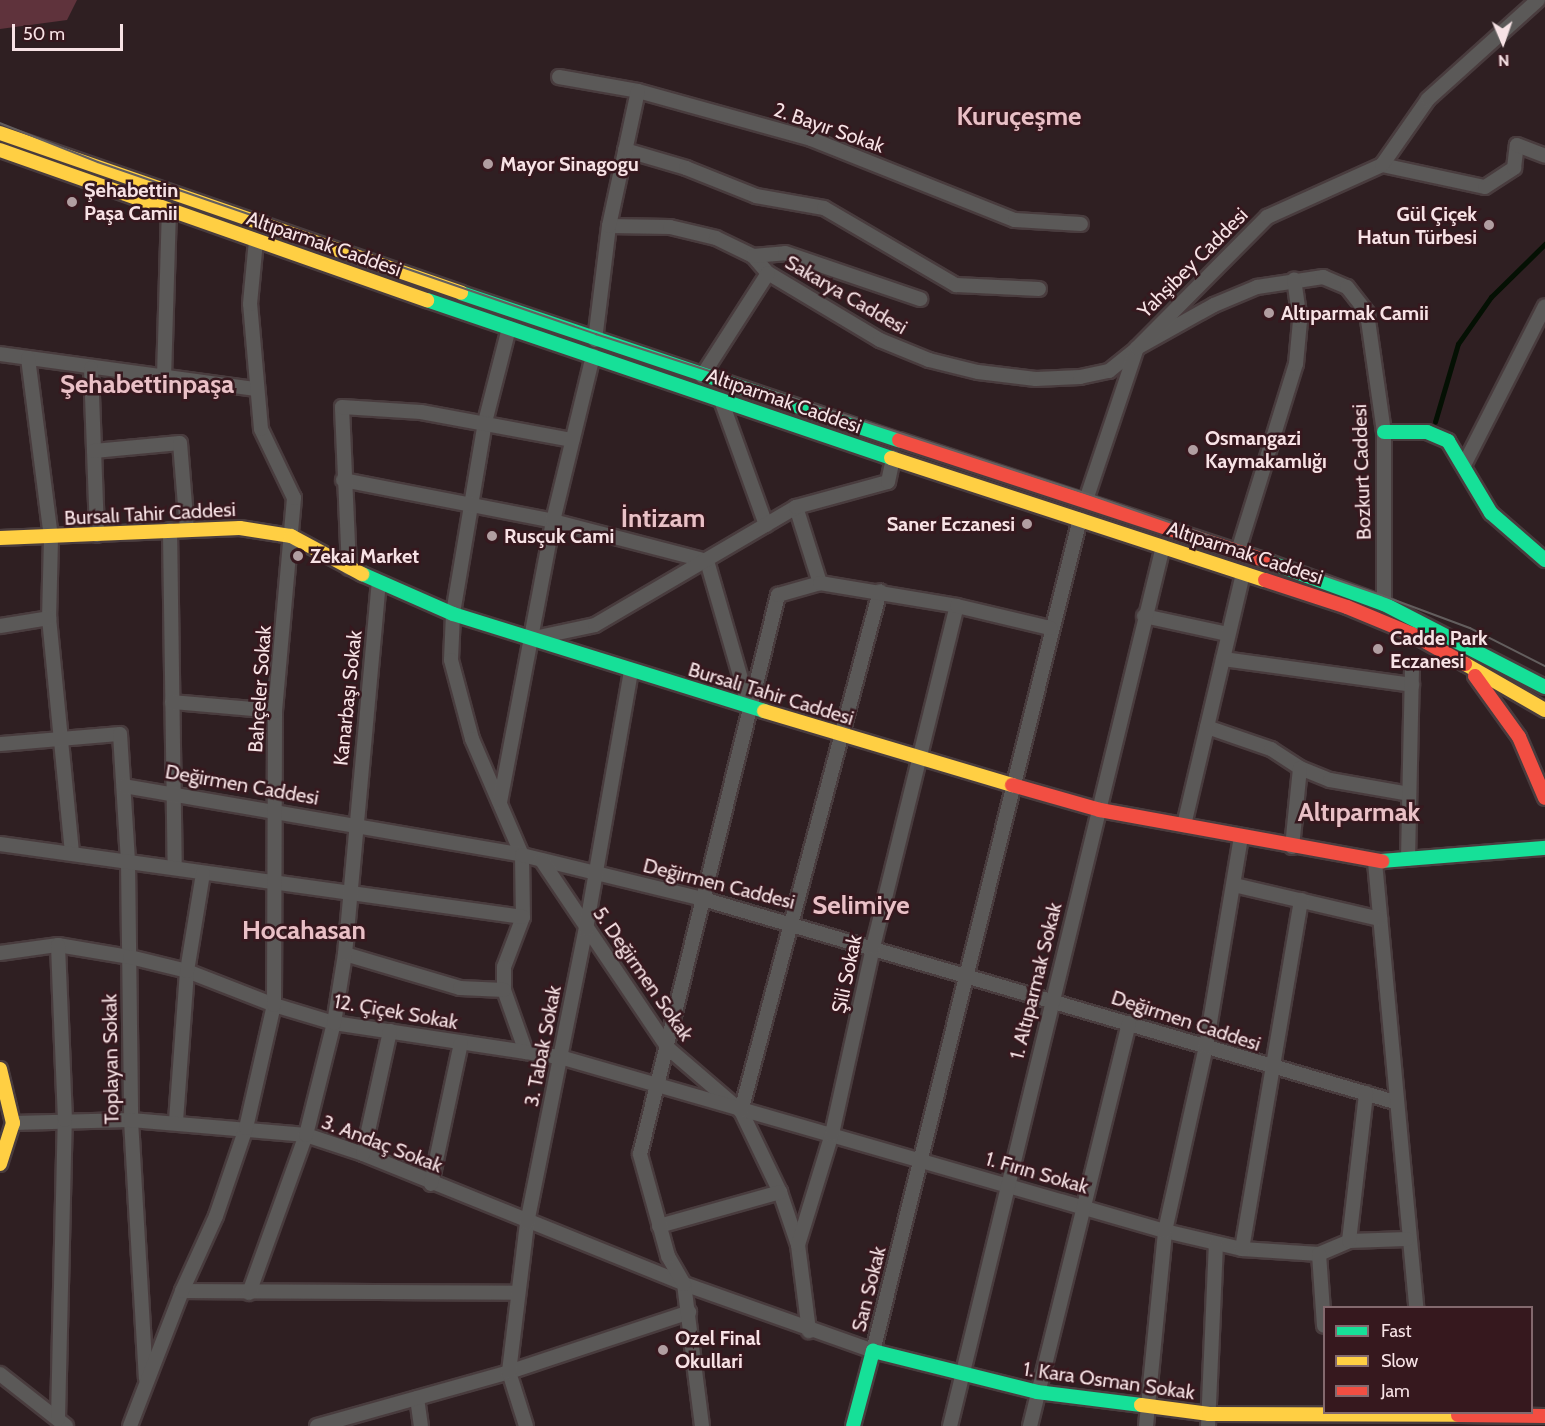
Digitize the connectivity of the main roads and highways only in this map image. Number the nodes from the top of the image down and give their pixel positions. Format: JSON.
{"nodes":[{"id":1,"x":0,"y":133,"type":"edge"},
{"id":2,"x":0,"y":150,"type":"edge"},
{"id":3,"x":1384,"y":432,"type":"road end"},
{"id":4,"x":0,"y":538,"type":"edge"},
{"id":5,"x":1545,"y":560,"type":"edge"},
{"id":6,"x":1471,"y":670,"type":"junction"},
{"id":7,"x":1545,"y":687,"type":"edge"},
{"id":8,"x":1545,"y":710,"type":"edge"},
{"id":9,"x":1545,"y":798,"type":"edge"},
{"id":10,"x":1545,"y":848,"type":"edge"},
{"id":11,"x":0,"y":1069,"type":"edge"},
{"id":12,"x":0,"y":1164,"type":"edge"},
{"id":13,"x":873,"y":1352,"type":"joint"},
{"id":14,"x":1331,"y":1414,"type":"edge"},
{"id":15,"x":1545,"y":1416,"type":"edge"},
{"id":16,"x":1441,"y":1418,"type":"edge"},
{"id":17,"x":1208,"y":1420,"type":"edge"},
{"id":18,"x":853,"y":1426,"type":"edge"}],
"edges":[{"from":1,"to":7,"type":"main road","name":"Altıparmak Caddesi"},
{"from":2,"to":6,"type":"main road","name":"Altıparmak Caddesi"},
{"from":3,"to":5,"type":"main road"},
{"from":4,"to":10,"type":"main road","name":"Bursalı Tahir Caddesi"},
{"from":6,"to":8,"type":"main road","name":"Altıparmak Caddesi"},
{"from":6,"to":9,"type":"main road"},
{"from":11,"to":12,"type":"main road"},
{"from":13,"to":17,"type":"main road","name":"1. Kara Osman Sokak"},
{"from":13,"to":18,"type":"main road","name":"San Sokak"},
{"from":14,"to":16,"type":"main road","name":"1. Kara Osman Sokak"},
{"from":14,"to":17,"type":"main road","name":"1. Kara Osman Sokak"},
{"from":15,"to":16,"type":"main road","name":"1. Kara Osman Sokak"}]}
